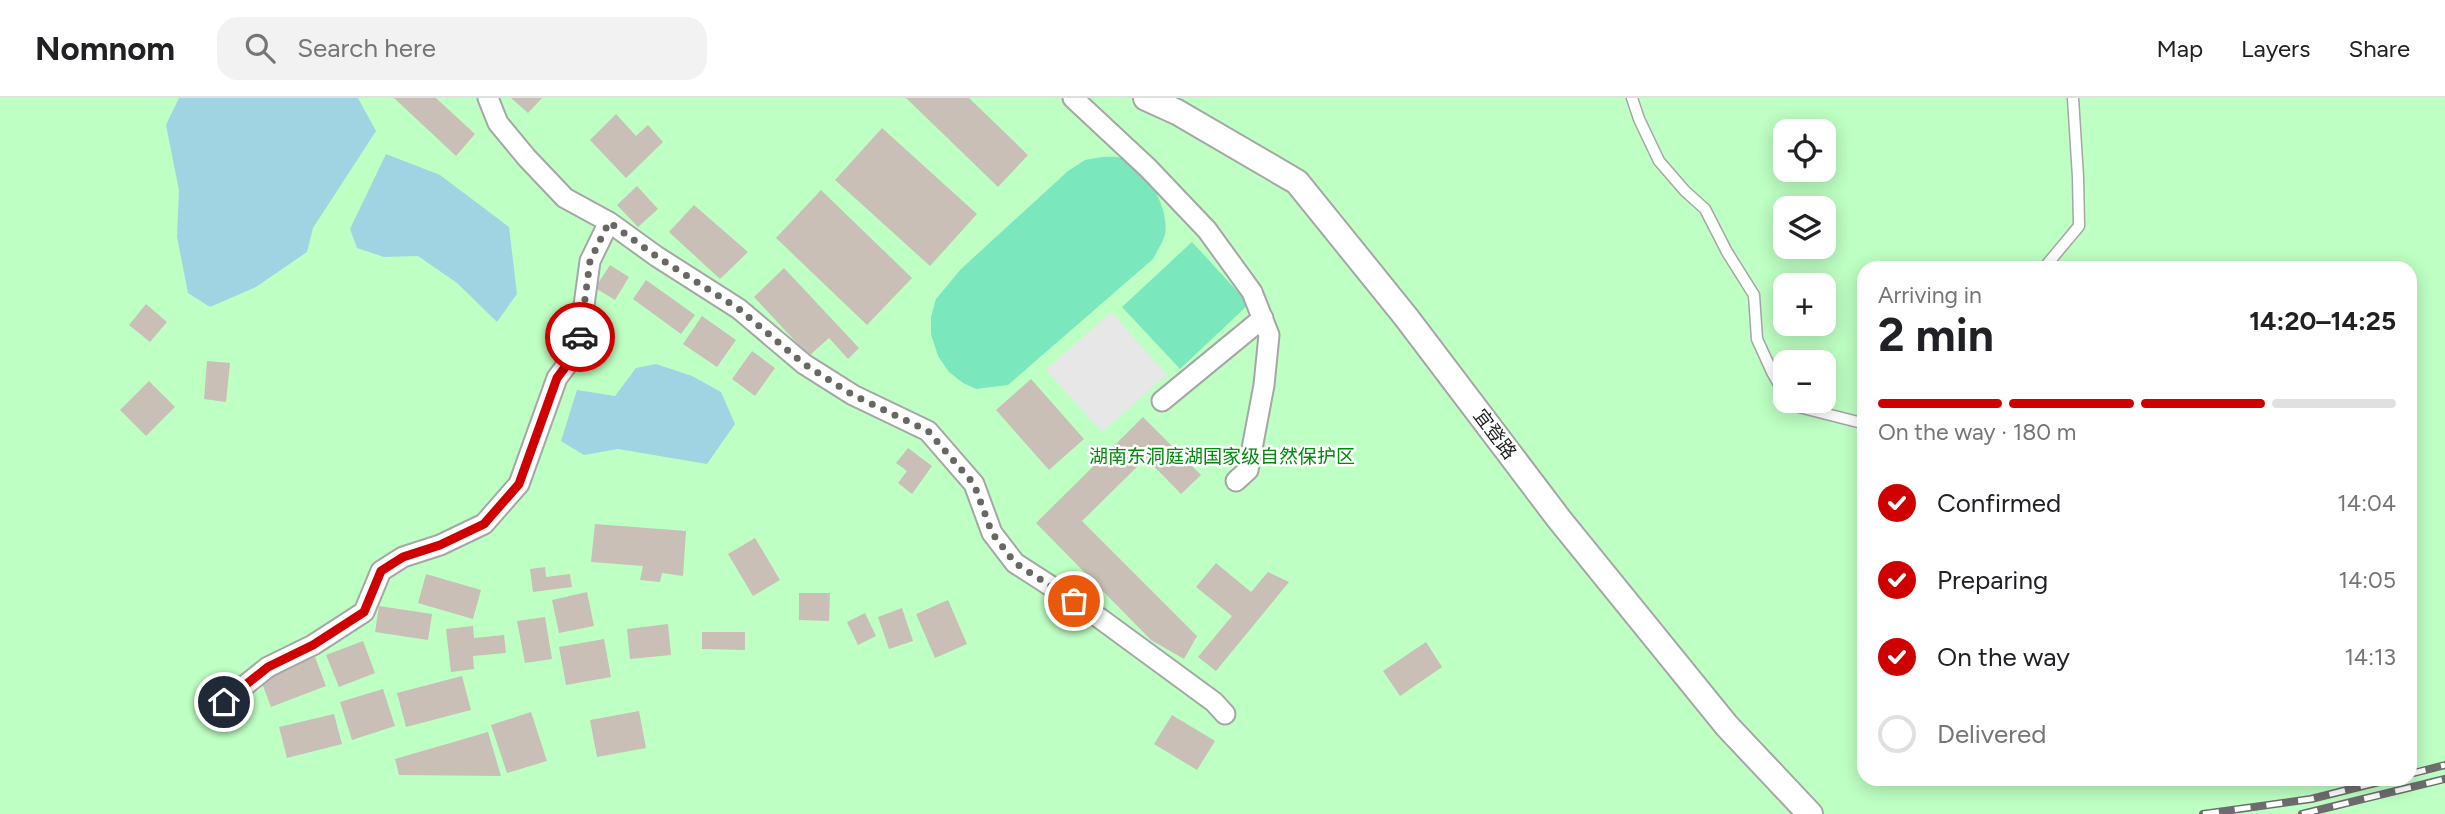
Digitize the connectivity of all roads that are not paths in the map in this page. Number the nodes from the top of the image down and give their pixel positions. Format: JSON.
{"nodes":[{"id":1,"x":488,"y":98,"type":"edge"},
{"id":2,"x":1073,"y":98,"type":"edge"},
{"id":3,"x":1146,"y":98,"type":"edge"},
{"id":4,"x":1632,"y":98,"type":"edge"},
{"id":5,"x":2073,"y":98,"type":"edge"},
{"id":6,"x":609,"y":222,"type":"junction"},
{"id":7,"x":2050,"y":261,"type":"edge"},
{"id":8,"x":1263,"y":318,"type":"junction"},
{"id":9,"x":1773,"y":374,"type":"edge"},
{"id":10,"x":1162,"y":401,"type":"dead end"},
{"id":11,"x":1823,"y":413,"type":"edge"},
{"id":12,"x":1857,"y":422,"type":"edge"},
{"id":13,"x":1236,"y":481,"type":"dead end"},
{"id":14,"x":224,"y":702,"type":"dead end"},
{"id":15,"x":1225,"y":714,"type":"dead end"},
{"id":16,"x":1810,"y":814,"type":"edge"}],
"edges":[{"from":1,"to":6,"type":"street"},
{"from":2,"to":8,"type":"street"},
{"from":3,"to":16,"type":"street","name":"宜登路"},
{"from":4,"to":9,"type":"lane"},
{"from":5,"to":7,"type":"lane"},
{"from":6,"to":14,"type":"street"},
{"from":6,"to":15,"type":"street"},
{"from":8,"to":10,"type":"street"},
{"from":8,"to":13,"type":"street"},
{"from":11,"to":12,"type":"lane"}]}
